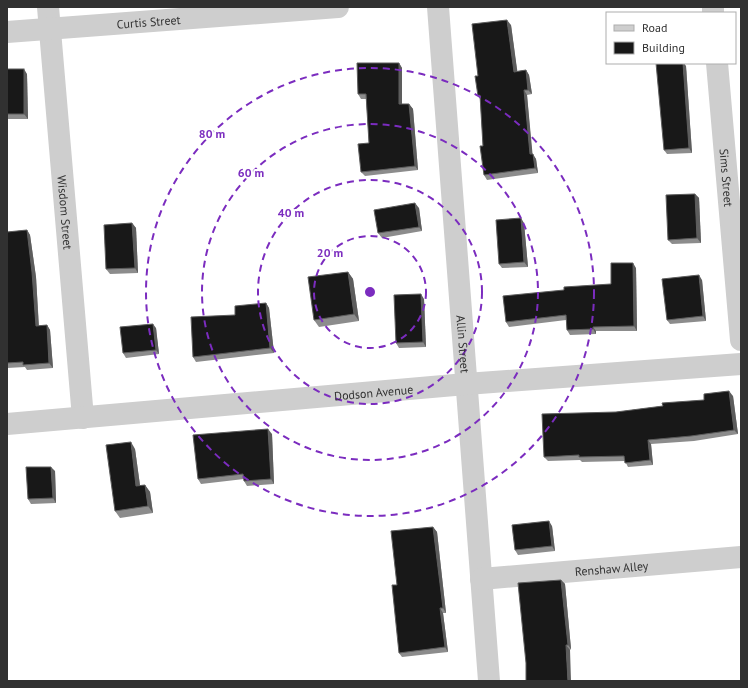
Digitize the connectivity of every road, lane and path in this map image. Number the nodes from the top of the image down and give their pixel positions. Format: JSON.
{"nodes":[{"id":1,"x":338,"y":7,"type":"edge"},
{"id":2,"x":438,"y":7,"type":"edge"},
{"id":3,"x":48,"y":18,"type":"edge"},
{"id":4,"x":7,"y":32,"type":"edge"},
{"id":5,"x":717,"y":64,"type":"edge"},
{"id":6,"x":741,"y":340,"type":"edge"},
{"id":7,"x":741,"y":364,"type":"edge"},
{"id":8,"x":466,"y":384,"type":"junction"},
{"id":9,"x":83,"y":418,"type":"junction"},
{"id":10,"x":7,"y":424,"type":"edge"},
{"id":11,"x":741,"y":557,"type":"edge"},
{"id":12,"x":481,"y":579,"type":"junction"},
{"id":13,"x":489,"y":681,"type":"edge"}],
"edges":[{"from":1,"to":3,"type":"street","name":"Curtis Street"},
{"from":2,"to":8,"type":"street","name":"Allin Street"},
{"from":3,"to":4,"type":"street","name":"Curtis Street"},
{"from":3,"to":9,"type":"street","name":"Wisdom Street"},
{"from":5,"to":6,"type":"street","name":"Sims Street"},
{"from":7,"to":8,"type":"street","name":"Dodson Avenue"},
{"from":8,"to":9,"type":"street","name":"Dodson Avenue"},
{"from":8,"to":12,"type":"street","name":"Allin Street"},
{"from":9,"to":10,"type":"street","name":"Dodson Avenue"},
{"from":11,"to":12,"type":"street","name":"Renshaw Alley"},
{"from":12,"to":13,"type":"street","name":"Allin Street"}]}
